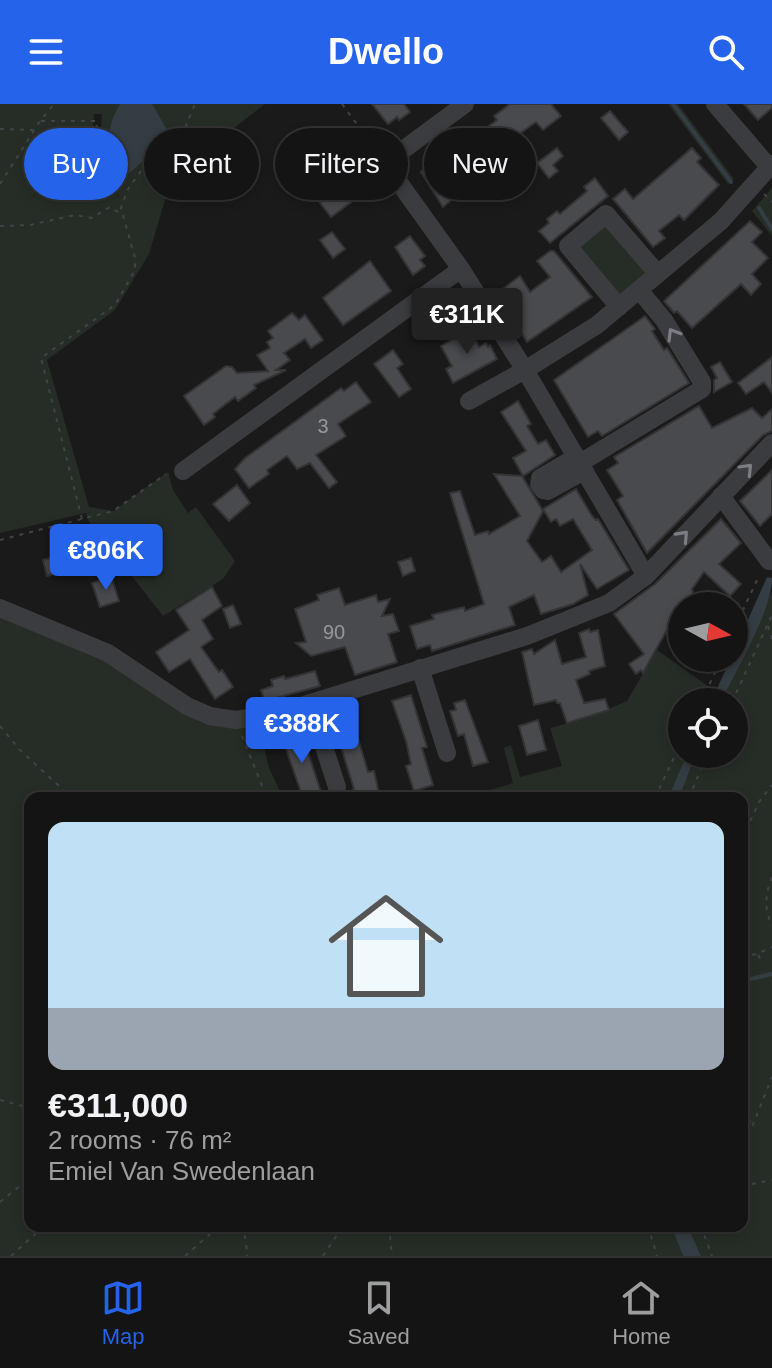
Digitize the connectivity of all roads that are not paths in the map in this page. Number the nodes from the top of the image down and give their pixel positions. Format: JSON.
{"nodes":[{"id":1,"x":465,"y":104,"type":"edge"},
{"id":2,"x":715,"y":104,"type":"edge"},
{"id":3,"x":771,"y":165,"type":"edge"},
{"id":4,"x":461,"y":269,"type":"junction"},
{"id":5,"x":658,"y":274,"type":"junction"},
{"id":6,"x":639,"y":290,"type":"junction"},
{"id":7,"x":619,"y":307,"type":"junction"},
{"id":8,"x":525,"y":370,"type":"junction"},
{"id":9,"x":469,"y":401,"type":"dead end"},
{"id":10,"x":772,"y":443,"type":"edge"},
{"id":11,"x":580,"y":464,"type":"junction"},
{"id":12,"x":183,"y":471,"type":"road end"},
{"id":13,"x":721,"y":496,"type":"junction"},
{"id":14,"x":769,"y":561,"type":"road end"},
{"id":15,"x":646,"y":576,"type":"junction"},
{"id":16,"x":0,"y":608,"type":"edge"},
{"id":17,"x":420,"y":668,"type":"junction"},
{"id":18,"x":310,"y":703,"type":"junction"},
{"id":19,"x":447,"y":753,"type":"dead end"},
{"id":20,"x":337,"y":787,"type":"dead end"}],
"edges":[{"from":1,"to":4,"type":"street"},
{"from":2,"to":3,"type":"street"},
{"from":3,"to":5,"type":"street"},
{"from":4,"to":8,"type":"street"},
{"from":4,"to":12,"type":"street"},
{"from":5,"to":6,"type":"street"},
{"from":5,"to":7,"type":"street"},
{"from":6,"to":7,"type":"street"},
{"from":11,"to":6,"type":"street","one_way":true},
{"from":7,"to":8,"type":"street"},
{"from":8,"to":9,"type":"street"},
{"from":8,"to":11,"type":"street"},
{"from":13,"to":10,"type":"street","one_way":true},
{"from":11,"to":15,"type":"street"},
{"from":13,"to":14,"type":"street"},
{"from":15,"to":13,"type":"street","one_way":true},
{"from":15,"to":17,"type":"street"},
{"from":16,"to":18,"type":"street"},
{"from":17,"to":18,"type":"street"},
{"from":17,"to":19,"type":"street"},
{"from":18,"to":20,"type":"street"}]}
